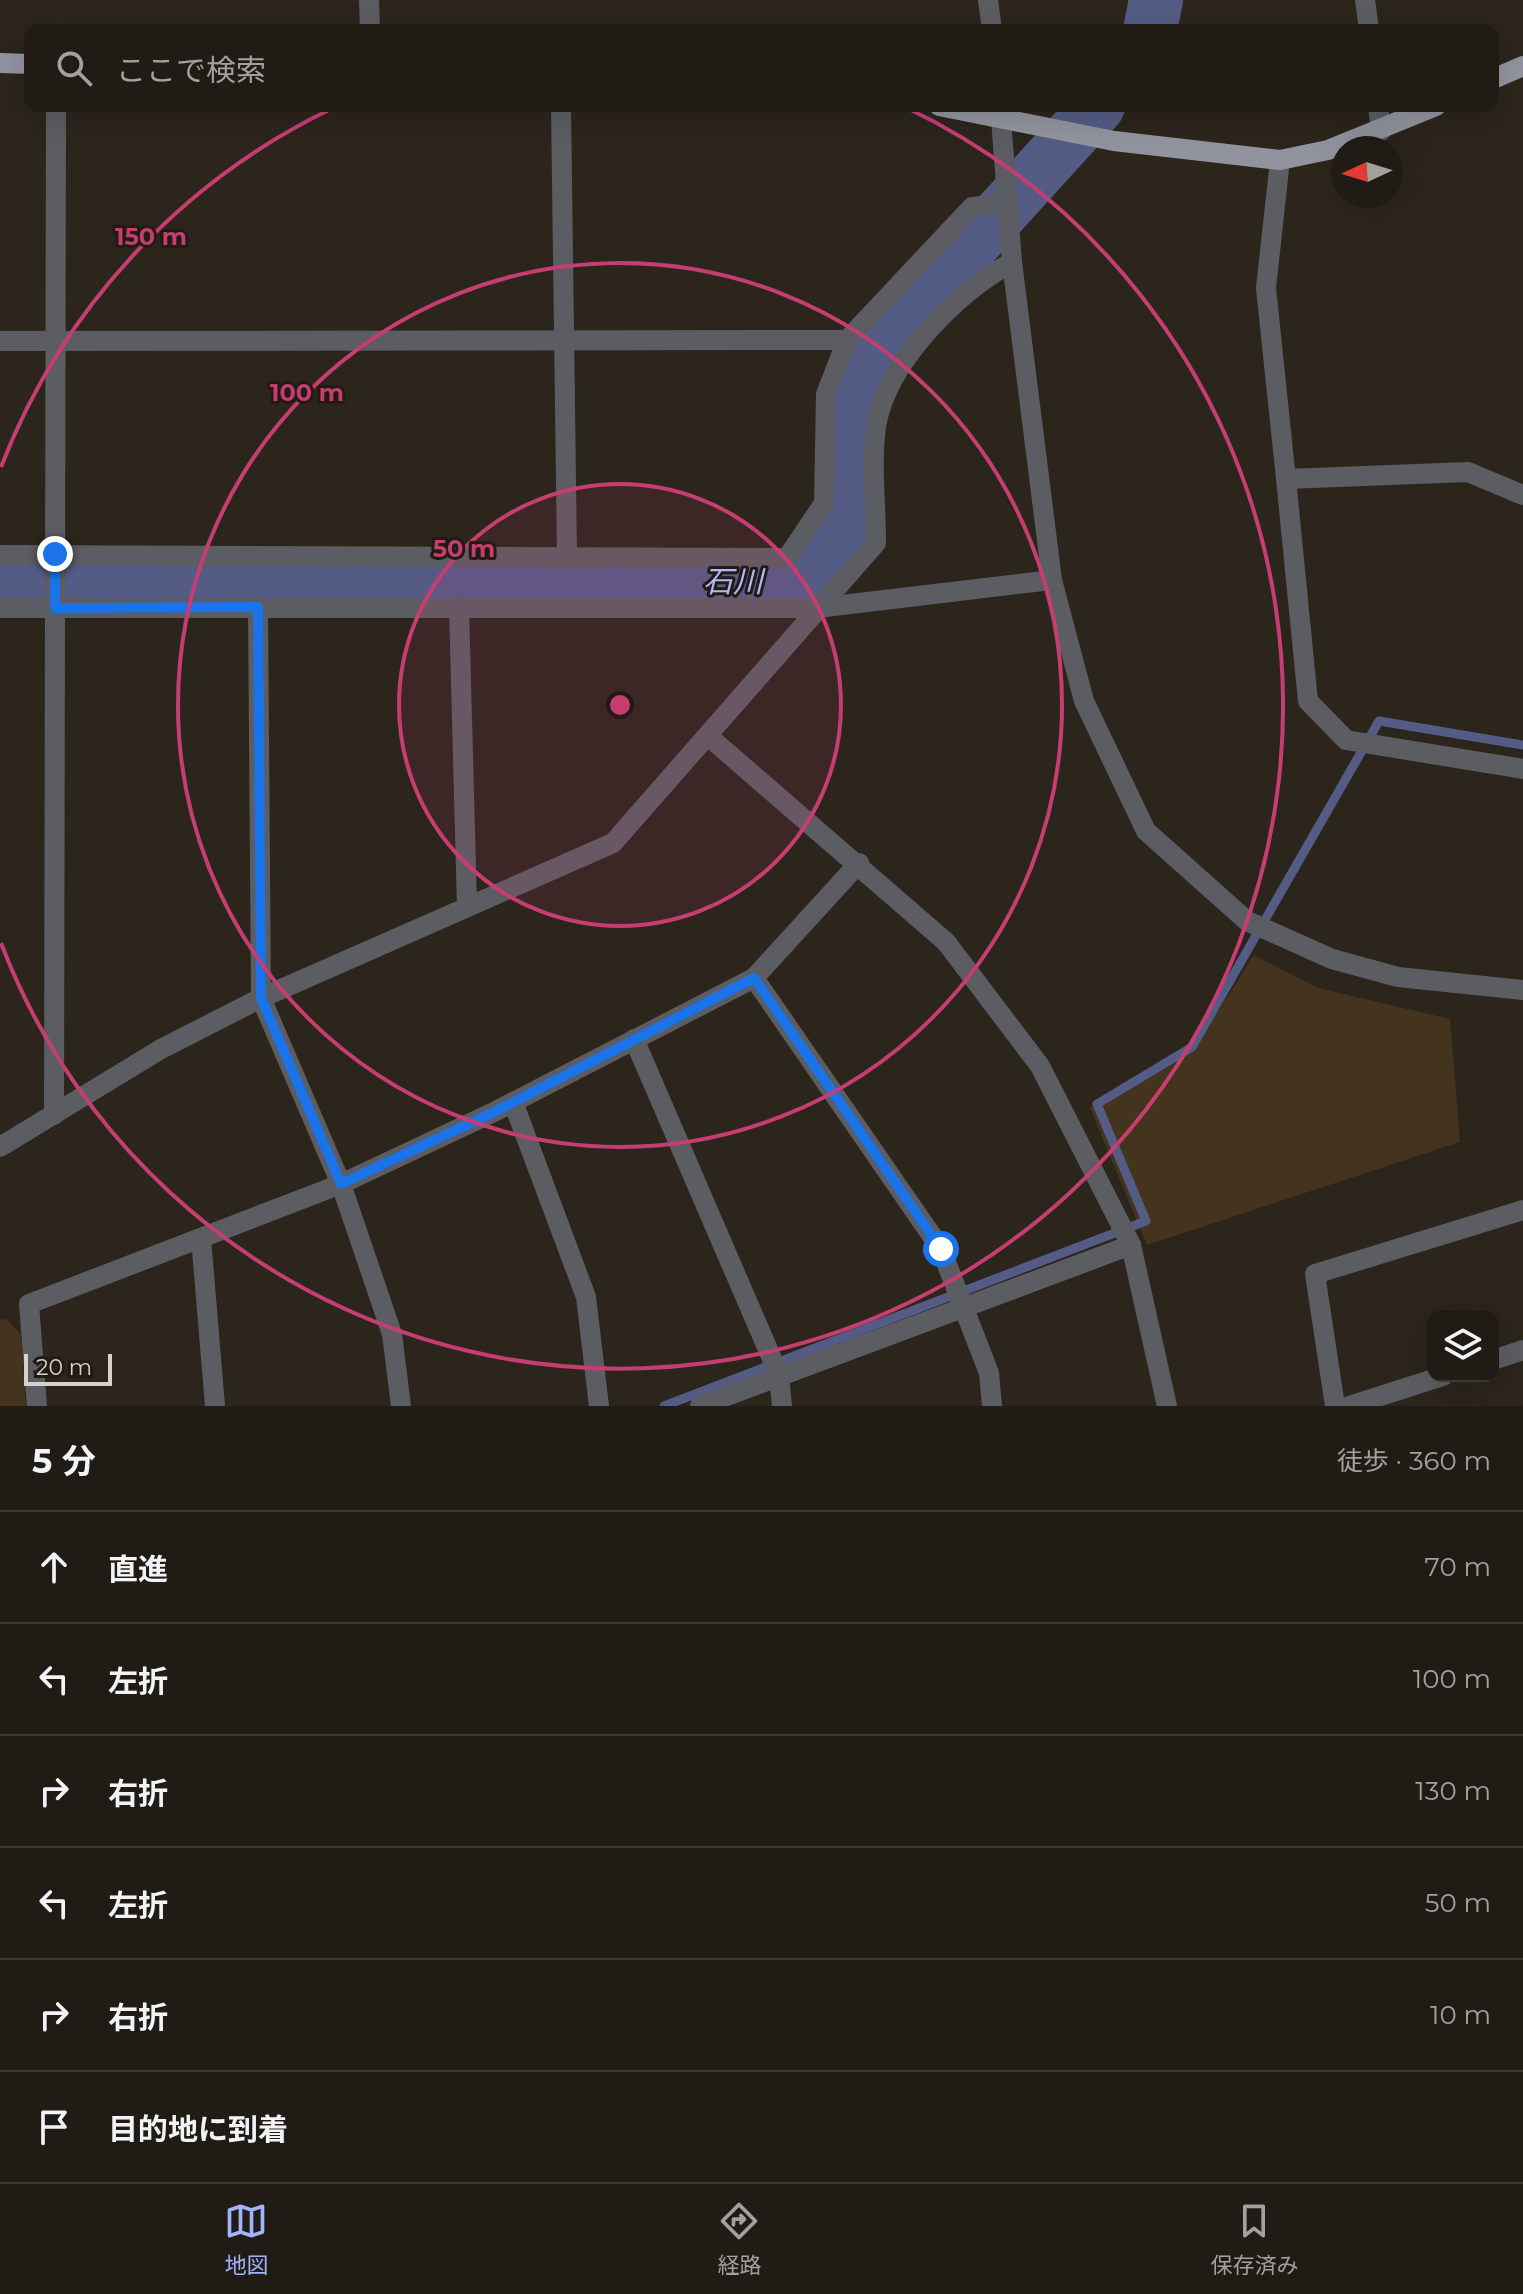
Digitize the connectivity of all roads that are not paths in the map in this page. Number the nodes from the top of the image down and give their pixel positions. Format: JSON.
{"nodes":[{"id":1,"x":369,"y":0,"type":"edge"},
{"id":2,"x":988,"y":0,"type":"edge"},
{"id":3,"x":1365,"y":0,"type":"edge"},
{"id":4,"x":370,"y":24,"type":"edge"},
{"id":5,"x":991,"y":24,"type":"edge"},
{"id":6,"x":1368,"y":24,"type":"edge"},
{"id":7,"x":0,"y":63,"type":"edge"},
{"id":8,"x":24,"y":64,"type":"edge"},
{"id":9,"x":1523,"y":66,"type":"edge"},
{"id":10,"x":1499,"y":76,"type":"edge"},
{"id":11,"x":56,"y":112,"type":"edge"},
{"id":12,"x":561,"y":112,"type":"edge"},
{"id":13,"x":1001,"y":112,"type":"edge"},
{"id":14,"x":1379,"y":112,"type":"edge"},
{"id":15,"x":1423,"y":112,"type":"edge"},
{"id":16,"x":1381,"y":131,"type":"junction"},
{"id":17,"x":1280,"y":160,"type":"junction"},
{"id":18,"x":1008,"y":203,"type":"junction"},
{"id":19,"x":1012,"y":262,"type":"junction"},
{"id":20,"x":566,"y":340,"type":"junction"},
{"id":21,"x":847,"y":340,"type":"junction"},
{"id":22,"x":0,"y":341,"type":"edge"},
{"id":23,"x":55,"y":341,"type":"junction"},
{"id":24,"x":1286,"y":479,"type":"junction"},
{"id":25,"x":1523,"y":495,"type":"edge"},
{"id":26,"x":55,"y":554,"type":"junction"},
{"id":27,"x":0,"y":555,"type":"edge"},
{"id":28,"x":567,"y":557,"type":"junction"},
{"id":29,"x":1052,"y":580,"type":"junction"},
{"id":30,"x":258,"y":607,"type":"junction"},
{"id":31,"x":459,"y":607,"type":"junction"},
{"id":32,"x":0,"y":608,"type":"edge"},
{"id":33,"x":55,"y":608,"type":"junction"},
{"id":34,"x":817,"y":608,"type":"junction"},
{"id":35,"x":708,"y":736,"type":"junction"},
{"id":36,"x":1523,"y":769,"type":"edge"},
{"id":37,"x":859,"y":863,"type":"junction"},
{"id":38,"x":467,"y":907,"type":"junction"},
{"id":39,"x":754,"y":978,"type":"junction"},
{"id":40,"x":1523,"y":990,"type":"edge"},
{"id":41,"x":261,"y":998,"type":"junction"},
{"id":42,"x":634,"y":1039,"type":"junction"},
{"id":43,"x":513,"y":1102,"type":"junction"},
{"id":44,"x":54,"y":1115,"type":"junction"},
{"id":45,"x":0,"y":1147,"type":"edge"},
{"id":46,"x":341,"y":1184,"type":"junction"},
{"id":47,"x":1523,"y":1210,"type":"edge"},
{"id":48,"x":201,"y":1238,"type":"junction"},
{"id":49,"x":1131,"y":1245,"type":"junction"},
{"id":50,"x":964,"y":1307,"type":"junction"},
{"id":51,"x":1523,"y":1350,"type":"edge"},
{"id":52,"x":1499,"y":1358,"type":"edge"},
{"id":53,"x":779,"y":1375,"type":"junction"},
{"id":54,"x":1427,"y":1381,"type":"edge"},
{"id":55,"x":37,"y":1406,"type":"edge"},
{"id":56,"x":215,"y":1406,"type":"edge"},
{"id":57,"x":401,"y":1406,"type":"edge"},
{"id":58,"x":599,"y":1406,"type":"edge"},
{"id":59,"x":700,"y":1406,"type":"edge"},
{"id":60,"x":782,"y":1406,"type":"edge"},
{"id":61,"x":992,"y":1406,"type":"edge"},
{"id":62,"x":1167,"y":1406,"type":"edge"},
{"id":63,"x":1335,"y":1406,"type":"edge"},
{"id":64,"x":1349,"y":1406,"type":"edge"}],
"edges":[{"from":1,"to":4,"type":"street"},
{"from":2,"to":5,"type":"street"},
{"from":3,"to":6,"type":"street"},
{"from":7,"to":8,"type":"main road"},
{"from":9,"to":10,"type":"main road"},
{"from":11,"to":23,"type":"street"},
{"from":12,"to":20,"type":"street"},
{"from":13,"to":17,"type":"main road"},
{"from":13,"to":18,"type":"street"},
{"from":14,"to":16,"type":"street"},
{"from":15,"to":16,"type":"main road"},
{"from":16,"to":17,"type":"main road"},
{"from":17,"to":24,"type":"street"},
{"from":18,"to":19,"type":"street"},
{"from":18,"to":21,"type":"street"},
{"from":19,"to":29,"type":"street"},
{"from":19,"to":34,"type":"street"},
{"from":20,"to":21,"type":"street"},
{"from":20,"to":23,"type":"street"},
{"from":20,"to":28,"type":"street"},
{"from":21,"to":28,"type":"street"},
{"from":22,"to":23,"type":"street"},
{"from":23,"to":26,"type":"street"},
{"from":24,"to":25,"type":"street"},
{"from":24,"to":36,"type":"street"},
{"from":26,"to":27,"type":"street"},
{"from":26,"to":28,"type":"street"},
{"from":26,"to":33,"type":"street"},
{"from":29,"to":34,"type":"street"},
{"from":29,"to":40,"type":"street"},
{"from":30,"to":31,"type":"street"},
{"from":30,"to":33,"type":"street"},
{"from":30,"to":41,"type":"street"},
{"from":31,"to":34,"type":"street"},
{"from":31,"to":38,"type":"street"},
{"from":32,"to":33,"type":"street"},
{"from":33,"to":44,"type":"street"},
{"from":34,"to":35,"type":"street"},
{"from":35,"to":37,"type":"street"},
{"from":35,"to":38,"type":"street"},
{"from":37,"to":39,"type":"street"},
{"from":37,"to":49,"type":"street"},
{"from":38,"to":41,"type":"street"},
{"from":39,"to":42,"type":"street"},
{"from":39,"to":50,"type":"street"},
{"from":41,"to":44,"type":"street"},
{"from":41,"to":46,"type":"street"},
{"from":42,"to":43,"type":"street"},
{"from":42,"to":53,"type":"street"},
{"from":43,"to":46,"type":"street"},
{"from":43,"to":58,"type":"street"},
{"from":44,"to":45,"type":"street"},
{"from":46,"to":48,"type":"street"},
{"from":46,"to":57,"type":"street"},
{"from":47,"to":63,"type":"street"},
{"from":48,"to":55,"type":"street"},
{"from":48,"to":56,"type":"street"},
{"from":49,"to":50,"type":"street"},
{"from":49,"to":62,"type":"street"},
{"from":50,"to":53,"type":"street"},
{"from":50,"to":61,"type":"street"},
{"from":51,"to":52,"type":"street"},
{"from":53,"to":59,"type":"street"},
{"from":53,"to":60,"type":"street"},
{"from":54,"to":64,"type":"street"}]}
